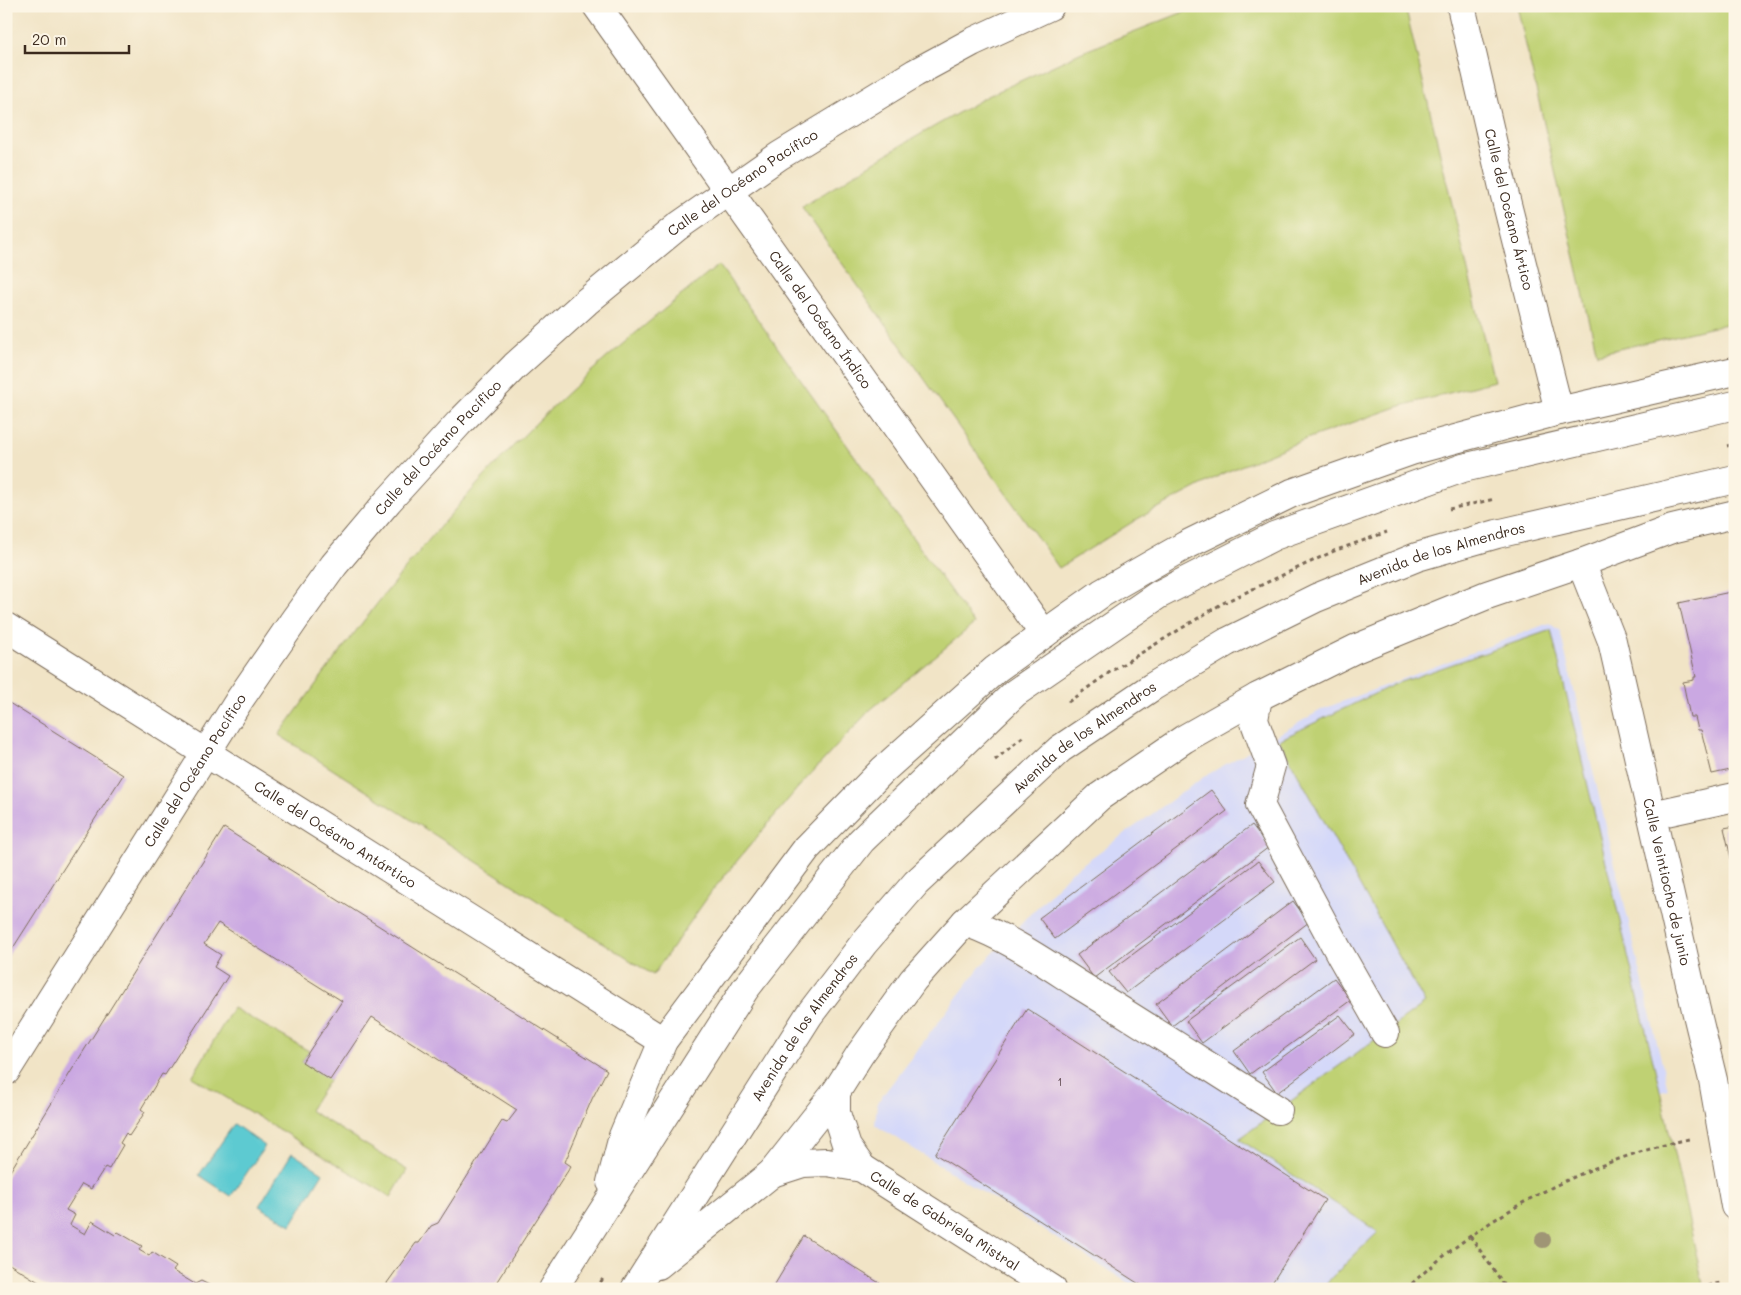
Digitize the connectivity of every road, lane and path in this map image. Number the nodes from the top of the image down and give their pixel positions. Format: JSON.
{"nodes":[{"id":1,"x":597,"y":6,"type":"edge"},
{"id":2,"x":1050,"y":6,"type":"edge"},
{"id":3,"x":1461,"y":6,"type":"edge"},
{"id":4,"x":729,"y":190,"type":"junction"},
{"id":5,"x":1735,"y":371,"type":"edge"},
{"id":6,"x":1735,"y":404,"type":"edge"},
{"id":7,"x":1559,"y":411,"type":"junction"},
{"id":8,"x":1397,"y":455,"type":"junction"},
{"id":9,"x":1735,"y":479,"type":"edge"},
{"id":10,"x":1367,"y":503,"type":"junction"},
{"id":11,"x":1735,"y":514,"type":"edge"},
{"id":12,"x":1162,"y":558,"type":"junction"},
{"id":13,"x":1581,"y":563,"type":"junction"},
{"id":14,"x":1220,"y":564,"type":"junction"},
{"id":15,"x":6,"y":627,"type":"edge"},
{"id":16,"x":1044,"y":634,"type":"junction"},
{"id":17,"x":1258,"y":697,"type":"junction"},
{"id":18,"x":206,"y":752,"type":"junction"},
{"id":19,"x":1735,"y":797,"type":"edge"},
{"id":20,"x":1652,"y":815,"type":"junction"},
{"id":21,"x":965,"y":922,"type":"junction"},
{"id":22,"x":1385,"y":1033,"type":"dead end"},
{"id":23,"x":662,"y":1041,"type":"junction"},
{"id":24,"x":6,"y":1071,"type":"edge"},
{"id":25,"x":1724,"y":1077,"type":"edge"},
{"id":26,"x":836,"y":1092,"type":"junction"},
{"id":27,"x":1278,"y":1110,"type":"dead end"},
{"id":28,"x":1689,"y":1139,"type":"dead end"},
{"id":29,"x":862,"y":1168,"type":"junction"},
{"id":30,"x":772,"y":1173,"type":"junction"},
{"id":31,"x":605,"y":1206,"type":"junction"},
{"id":32,"x":1735,"y":1206,"type":"edge"},
{"id":33,"x":1470,"y":1236,"type":"junction"},
{"id":34,"x":1720,"y":1283,"type":"dead end"},
{"id":35,"x":637,"y":1284,"type":"edge"},
{"id":36,"x":553,"y":1289,"type":"edge"},
{"id":37,"x":1052,"y":1289,"type":"edge"},
{"id":38,"x":1406,"y":1289,"type":"edge"},
{"id":39,"x":1507,"y":1289,"type":"edge"},
{"id":40,"x":1692,"y":1289,"type":"edge"}],
"edges":[{"from":1,"to":4,"type":"street","name":"Calle del Océano Índico"},
{"from":2,"to":4,"type":"street","name":"Calle del Océano Pacífico"},
{"from":3,"to":7,"type":"street","name":"Calle del Océano Ártico"},
{"from":4,"to":16,"type":"street","name":"Calle del Océano Índico"},
{"from":4,"to":18,"type":"street","name":"Calle del Océano Pacífico"},
{"from":5,"to":7,"type":"street"},
{"from":6,"to":10,"type":"street"},
{"from":7,"to":8,"type":"street"},
{"from":8,"to":10,"type":"street"},
{"from":8,"to":12,"type":"street"},
{"from":9,"to":35,"type":"street","name":"Avenida de los Almendros"},
{"from":10,"to":14,"type":"street"},
{"from":11,"to":13,"type":"street","name":"Avenida de los Almendros"},
{"from":12,"to":14,"type":"street"},
{"from":12,"to":16,"type":"street"},
{"from":13,"to":17,"type":"street","name":"Avenida de los Almendros"},
{"from":13,"to":20,"type":"street","name":"Calle Veintiocho de junio"},
{"from":14,"to":31,"type":"street"},
{"from":15,"to":18,"type":"street","name":"Calle del Océano Antártico"},
{"from":16,"to":23,"type":"street"},
{"from":17,"to":21,"type":"street","name":"Avenida de los Almendros"},
{"from":17,"to":22,"type":"street"},
{"from":18,"to":23,"type":"street","name":"Calle del Océano Antártico"},
{"from":18,"to":24,"type":"street","name":"Calle del Océano Pacífico"},
{"from":19,"to":20,"type":"street"},
{"from":20,"to":25,"type":"street","name":"Calle Veintiocho de junio"},
{"from":21,"to":26,"type":"street","name":"Avenida de los Almendros"},
{"from":21,"to":27,"type":"street"},
{"from":23,"to":31,"type":"street"},
{"from":25,"to":32,"type":"street","name":"Calle Veintiocho de junio"},
{"from":26,"to":29,"type":"street","name":"Calle de Gabriela Mistral"},
{"from":26,"to":30,"type":"street","name":"Avenida de los Almendros"},
{"from":28,"to":33,"type":"path"},
{"from":29,"to":30,"type":"street","name":"Calle de Gabriela Mistral"},
{"from":29,"to":37,"type":"street","name":"Calle de Gabriela Mistral"},
{"from":30,"to":35,"type":"street","name":"Avenida de los Almendros"},
{"from":31,"to":36,"type":"street"},
{"from":33,"to":38,"type":"path"},
{"from":33,"to":39,"type":"path"},
{"from":34,"to":40,"type":"path"}]}
